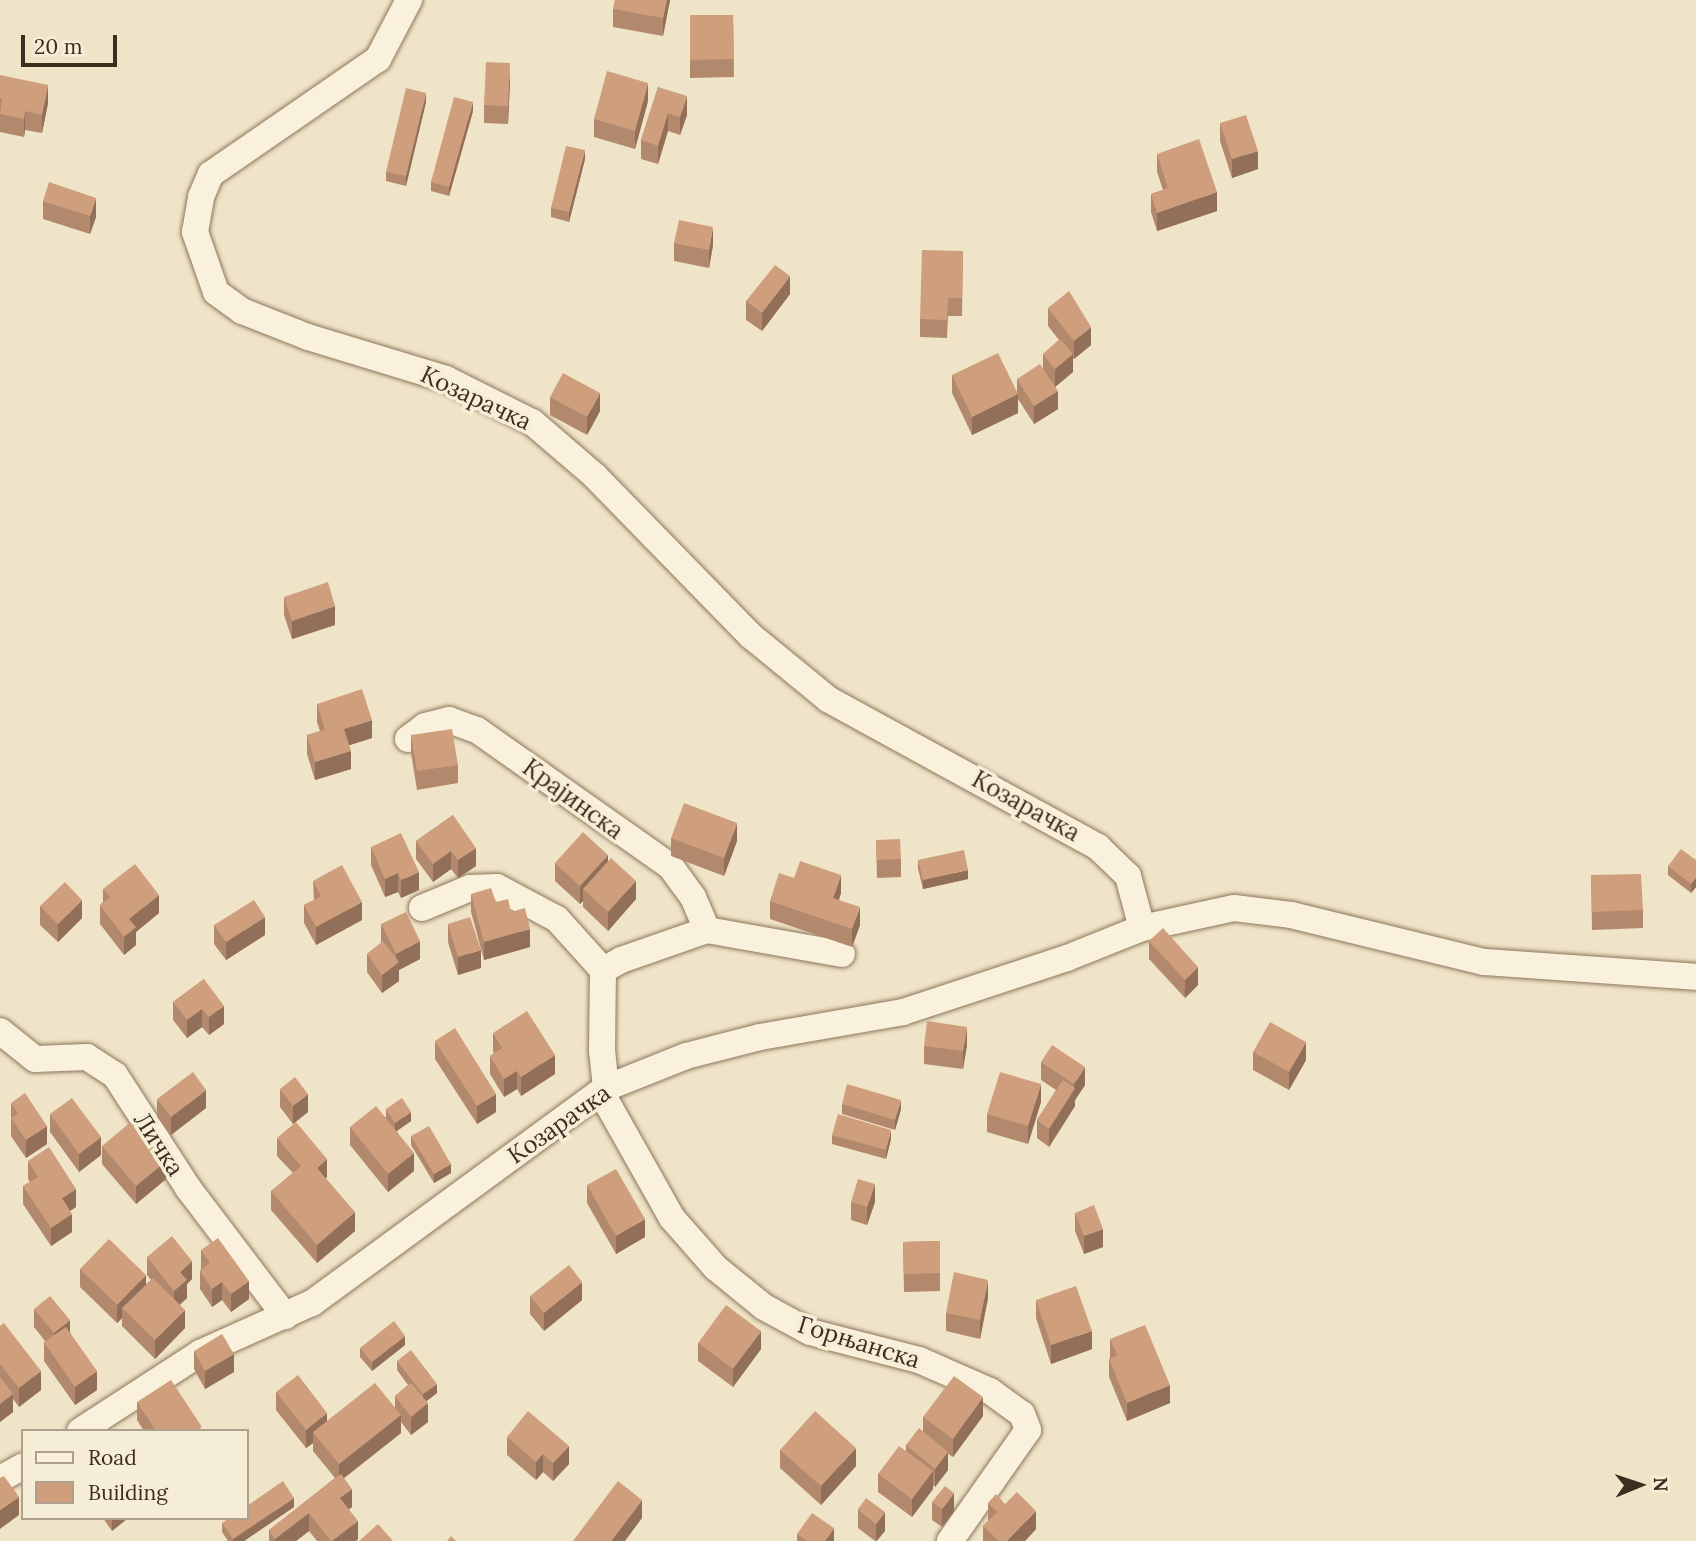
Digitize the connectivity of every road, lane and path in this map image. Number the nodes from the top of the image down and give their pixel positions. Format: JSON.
{"nodes":[{"id":1,"x":409,"y":0,"type":"edge"},
{"id":2,"x":408,"y":738,"type":"edge"},
{"id":3,"x":422,"y":908,"type":"dead end"},
{"id":4,"x":1142,"y":929,"type":"junction"},
{"id":5,"x":707,"y":930,"type":"junction"},
{"id":6,"x":842,"y":954,"type":"dead end"},
{"id":7,"x":603,"y":970,"type":"junction"},
{"id":8,"x":1696,"y":977,"type":"edge"},
{"id":9,"x":0,"y":1031,"type":"edge"},
{"id":10,"x":604,"y":1090,"type":"junction"},
{"id":11,"x":285,"y":1316,"type":"junction"},
{"id":12,"x":83,"y":1429,"type":"edge"},
{"id":13,"x":21,"y":1466,"type":"edge"},
{"id":14,"x":0,"y":1479,"type":"edge"},
{"id":15,"x":950,"y":1541,"type":"edge"}],
"edges":[{"from":1,"to":4,"type":"street","name":"Козарачка"},
{"from":2,"to":5,"type":"street","name":"Крајинска"},
{"from":3,"to":7,"type":"street"},
{"from":4,"to":8,"type":"street"},
{"from":4,"to":10,"type":"street","name":"Козарачка"},
{"from":5,"to":6,"type":"street"},
{"from":5,"to":7,"type":"street"},
{"from":7,"to":10,"type":"street"},
{"from":9,"to":11,"type":"street","name":"Личка"},
{"from":10,"to":11,"type":"street","name":"Козарачка"},
{"from":10,"to":15,"type":"street","name":"Горњанска"},
{"from":11,"to":12,"type":"street","name":"Козарачка"},
{"from":13,"to":14,"type":"street"}]}
